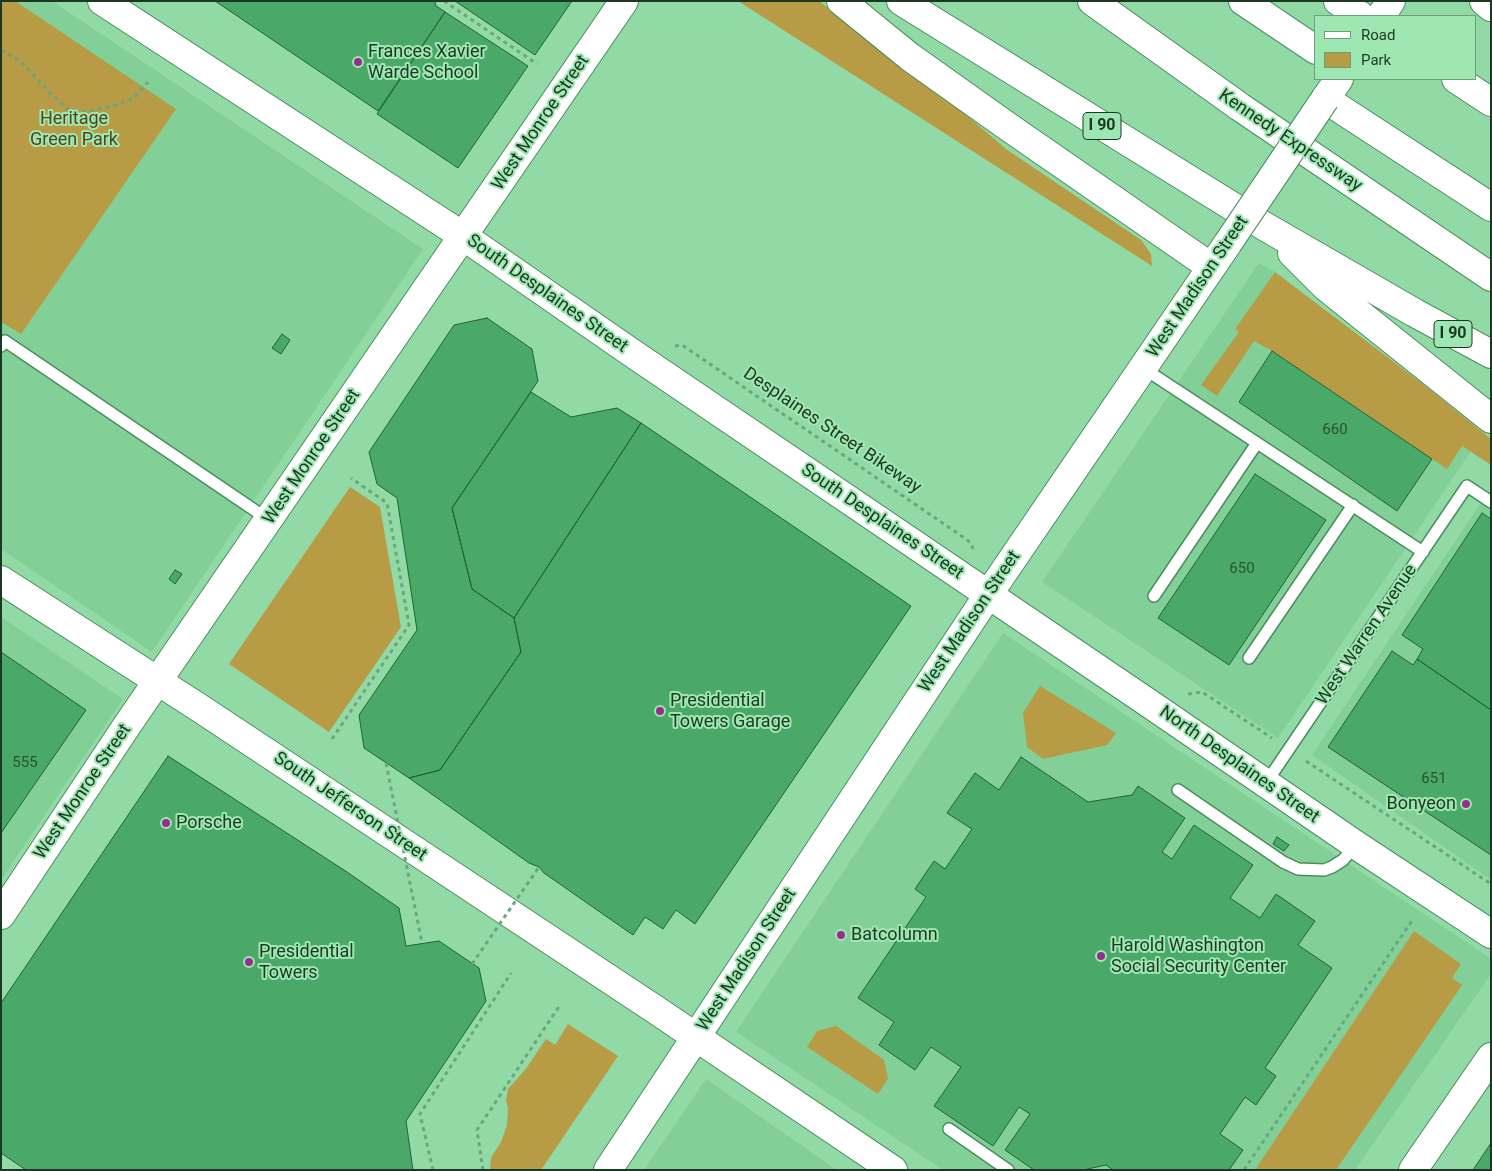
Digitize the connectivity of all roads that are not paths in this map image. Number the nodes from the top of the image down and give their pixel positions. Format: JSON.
{"nodes":[{"id":1,"x":102,"y":1,"type":"edge"},
{"id":2,"x":624,"y":1,"type":"edge"},
{"id":3,"x":841,"y":1,"type":"edge"},
{"id":4,"x":901,"y":1,"type":"edge"},
{"id":5,"x":920,"y":1,"type":"edge"},
{"id":6,"x":1092,"y":1,"type":"edge"},
{"id":7,"x":1243,"y":1,"type":"edge"},
{"id":8,"x":1338,"y":1,"type":"edge"},
{"id":9,"x":1362,"y":1,"type":"edge"},
{"id":10,"x":1391,"y":1,"type":"edge"},
{"id":11,"x":1484,"y":1,"type":"edge"},
{"id":12,"x":1491,"y":8,"type":"edge"},
{"id":13,"x":1360,"y":15,"type":"edge"},
{"id":14,"x":1373,"y":15,"type":"edge"},
{"id":15,"x":1382,"y":15,"type":"edge"},
{"id":16,"x":940,"y":24,"type":"junction"},
{"id":17,"x":1314,"y":49,"type":"edge"},
{"id":18,"x":1458,"y":80,"type":"edge"},
{"id":19,"x":1332,"y":89,"type":"edge"},
{"id":20,"x":1491,"y":102,"type":"edge"},
{"id":21,"x":1491,"y":207,"type":"edge"},
{"id":22,"x":1264,"y":226,"type":"junction"},
{"id":23,"x":463,"y":236,"type":"junction"},
{"id":24,"x":1212,"y":267,"type":"junction"},
{"id":25,"x":1491,"y":277,"type":"edge"},
{"id":26,"x":1415,"y":313,"type":"junction"},
{"id":27,"x":1,"y":346,"type":"edge"},
{"id":28,"x":1491,"y":354,"type":"edge"},
{"id":29,"x":1143,"y":368,"type":"junction"},
{"id":30,"x":1491,"y":372,"type":"edge"},
{"id":31,"x":1491,"y":419,"type":"edge"},
{"id":32,"x":1258,"y":443,"type":"junction"},
{"id":33,"x":1491,"y":502,"type":"edge"},
{"id":34,"x":1353,"y":506,"type":"junction"},
{"id":35,"x":269,"y":520,"type":"junction"},
{"id":36,"x":1423,"y":552,"type":"junction"},
{"id":37,"x":1,"y":580,"type":"edge"},
{"id":38,"x":988,"y":595,"type":"junction"},
{"id":39,"x":1154,"y":596,"type":"dead end"},
{"id":40,"x":1249,"y":658,"type":"dead end"},
{"id":41,"x":158,"y":681,"type":"junction"},
{"id":42,"x":1266,"y":783,"type":"junction"},
{"id":43,"x":1178,"y":790,"type":"dead end"},
{"id":44,"x":1356,"y":846,"type":"junction"},
{"id":45,"x":1,"y":915,"type":"edge"},
{"id":46,"x":1491,"y":934,"type":"edge"},
{"id":47,"x":696,"y":1038,"type":"junction"},
{"id":48,"x":1491,"y":1057,"type":"edge"},
{"id":49,"x":949,"y":1130,"type":"dead end"},
{"id":50,"x":608,"y":1170,"type":"edge"},
{"id":51,"x":893,"y":1170,"type":"edge"},
{"id":52,"x":1008,"y":1170,"type":"edge"},
{"id":53,"x":1413,"y":1170,"type":"edge"}],
"edges":[{"from":1,"to":23,"type":"main road","name":"South Desplaines Street"},
{"from":2,"to":23,"type":"main road","name":"West Monroe Street"},
{"from":3,"to":24,"type":"main road"},
{"from":4,"to":16,"type":"main road","number":"I 90"},
{"from":5,"to":16,"type":"main road"},
{"from":6,"to":25,"type":"main road","name":"Kennedy Expressway"},
{"from":7,"to":17,"type":"main road"},
{"from":8,"to":13,"type":"main road"},
{"from":9,"to":14,"type":"main road"},
{"from":10,"to":15,"type":"main road"},
{"from":11,"to":12,"type":"main road"},
{"from":16,"to":22,"type":"main road","number":"I 90"},
{"from":18,"to":20,"type":"main road"},
{"from":19,"to":21,"type":"main road"},
{"from":19,"to":24,"type":"main road","name":"West Madison Street","bridge":true},
{"from":22,"to":26,"type":"main road","number":"I 90"},
{"from":22,"to":31,"type":"main road"},
{"from":23,"to":35,"type":"main road","name":"West Monroe Street"},
{"from":23,"to":38,"type":"main road","name":"South Desplaines Street"},
{"from":24,"to":29,"type":"main road","name":"West Madison Street"},
{"from":26,"to":28,"type":"main road","number":"I 90"},
{"from":26,"to":30,"type":"main road"},
{"from":27,"to":35,"type":"lane"},
{"from":29,"to":32,"type":"lane"},
{"from":29,"to":38,"type":"main road","name":"West Madison Street"},
{"from":32,"to":34,"type":"lane"},
{"from":32,"to":39,"type":"lane"},
{"from":33,"to":36,"type":"lane","name":"West Warren Avenue"},
{"from":34,"to":36,"type":"lane"},
{"from":34,"to":40,"type":"lane"},
{"from":35,"to":41,"type":"main road","name":"West Monroe Street"},
{"from":36,"to":42,"type":"lane","name":"West Warren Avenue"},
{"from":37,"to":41,"type":"main road","name":"South Jefferson Street"},
{"from":38,"to":42,"type":"main road","name":"North Desplaines Street"},
{"from":38,"to":47,"type":"main road","name":"West Madison Street"},
{"from":41,"to":45,"type":"main road","name":"West Monroe Street"},
{"from":41,"to":47,"type":"main road","name":"South Jefferson Street"},
{"from":42,"to":44,"type":"main road","name":"North Desplaines Street"},
{"from":43,"to":44,"type":"lane"},
{"from":44,"to":46,"type":"main road","name":"North Desplaines Street"},
{"from":47,"to":50,"type":"main road","name":"West Madison Street"},
{"from":47,"to":51,"type":"main road","name":"South Jefferson Street"},
{"from":48,"to":53,"type":"main road"},
{"from":49,"to":52,"type":"lane"}]}
